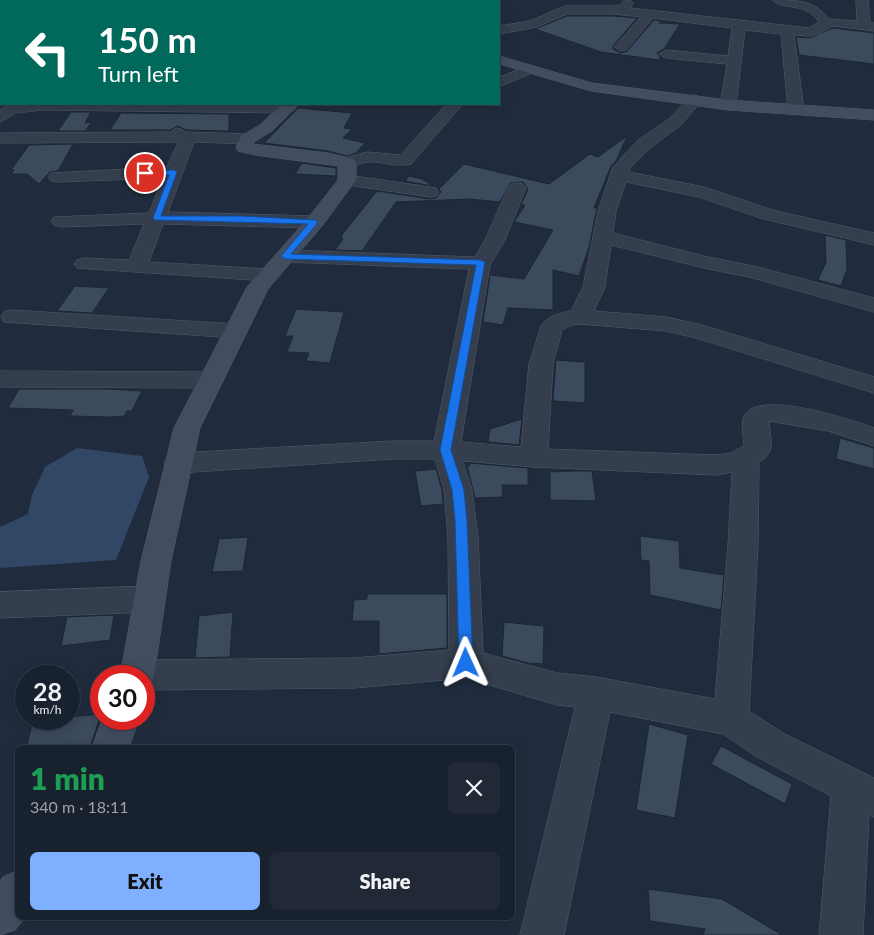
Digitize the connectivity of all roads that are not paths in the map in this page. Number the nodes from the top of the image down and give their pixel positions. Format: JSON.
{"nodes":[{"id":1,"x":628,"y":0,"type":"edge"},
{"id":2,"x":778,"y":0,"type":"edge"},
{"id":3,"x":862,"y":0,"type":"edge"},
{"id":4,"x":614,"y":10,"type":"junction"},
{"id":5,"x":650,"y":14,"type":"junction"},
{"id":6,"x":826,"y":23,"type":"junction"},
{"id":7,"x":739,"y":26,"type":"junction"},
{"id":8,"x":869,"y":26,"type":"edge"},
{"id":9,"x":500,"y":30,"type":"edge"},
{"id":10,"x":787,"y":31,"type":"junction"},
{"id":11,"x":621,"y":47,"type":"dead end"},
{"id":12,"x":666,"y":54,"type":"dead end"},
{"id":13,"x":500,"y":60,"type":"edge"},
{"id":14,"x":734,"y":61,"type":"junction"},
{"id":15,"x":529,"y":69,"type":"junction"},
{"id":16,"x":500,"y":83,"type":"edge"},
{"id":17,"x":695,"y":100,"type":"junction"},
{"id":18,"x":728,"y":104,"type":"junction"},
{"id":19,"x":62,"y":105,"type":"edge"},
{"id":20,"x":131,"y":105,"type":"edge"},
{"id":21,"x":214,"y":105,"type":"edge"},
{"id":22,"x":454,"y":105,"type":"edge"},
{"id":23,"x":290,"y":106,"type":"edge"},
{"id":24,"x":191,"y":107,"type":"junction"},
{"id":25,"x":796,"y":110,"type":"junction"},
{"id":26,"x":874,"y":115,"type":"edge"},
{"id":27,"x":0,"y":117,"type":"edge"},
{"id":28,"x":181,"y":137,"type":"junction"},
{"id":29,"x":0,"y":138,"type":"edge"},
{"id":30,"x":247,"y":139,"type":"junction"},
{"id":31,"x":347,"y":171,"type":"junction"},
{"id":32,"x":174,"y":172,"type":"junction"},
{"id":33,"x":620,"y":176,"type":"junction"},
{"id":34,"x":57,"y":177,"type":"dead end"},
{"id":35,"x":517,"y":188,"type":"dead end"},
{"id":36,"x":430,"y":192,"type":"dead end"},
{"id":37,"x":156,"y":218,"type":"junction"},
{"id":38,"x":61,"y":221,"type":"dead end"},
{"id":39,"x":315,"y":222,"type":"junction"},
{"id":40,"x":604,"y":237,"type":"junction"},
{"id":41,"x":874,"y":239,"type":"edge"},
{"id":42,"x":285,"y":256,"type":"junction"},
{"id":43,"x":480,"y":262,"type":"junction"},
{"id":44,"x":84,"y":264,"type":"dead end"},
{"id":45,"x":137,"y":267,"type":"junction"},
{"id":46,"x":268,"y":275,"type":"junction"},
{"id":47,"x":874,"y":304,"type":"edge"},
{"id":48,"x":12,"y":317,"type":"dead end"},
{"id":49,"x":580,"y":317,"type":"junction"},
{"id":50,"x":236,"y":331,"type":"junction"},
{"id":51,"x":0,"y":379,"type":"edge"},
{"id":52,"x":211,"y":380,"type":"junction"},
{"id":53,"x":874,"y":385,"type":"edge"},
{"id":54,"x":874,"y":437,"type":"edge"},
{"id":55,"x":446,"y":450,"type":"junction"},
{"id":56,"x":746,"y":457,"type":"junction"},
{"id":57,"x":534,"y":458,"type":"junction"},
{"id":58,"x":178,"y":463,"type":"junction"},
{"id":59,"x":148,"y":599,"type":"junction"},
{"id":60,"x":0,"y":605,"type":"edge"},
{"id":61,"x":466,"y":663,"type":"junction"},
{"id":62,"x":139,"y":665,"type":"edge"},
{"id":63,"x":155,"y":676,"type":"edge"},
{"id":64,"x":596,"y":693,"type":"junction"},
{"id":65,"x":731,"y":719,"type":"junction"},
{"id":66,"x":117,"y":730,"type":"edge"},
{"id":67,"x":111,"y":745,"type":"edge"},
{"id":68,"x":863,"y":792,"type":"edge"},
{"id":69,"x":15,"y":896,"type":"edge"},
{"id":70,"x":0,"y":915,"type":"edge"},
{"id":71,"x":542,"y":935,"type":"edge"},
{"id":72,"x":841,"y":935,"type":"edge"}],
"edges":[{"from":1,"to":4,"type":"street"},
{"from":2,"to":6,"type":"street"},
{"from":3,"to":8,"type":"street"},
{"from":4,"to":5,"type":"street"},
{"from":4,"to":9,"type":"street"},
{"from":5,"to":7,"type":"street"},
{"from":5,"to":11,"type":"street"},
{"from":6,"to":8,"type":"street"},
{"from":6,"to":10,"type":"street"},
{"from":7,"to":10,"type":"street"},
{"from":7,"to":14,"type":"street"},
{"from":10,"to":25,"type":"street"},
{"from":12,"to":14,"type":"street"},
{"from":13,"to":15,"type":"street"},
{"from":14,"to":18,"type":"street"},
{"from":15,"to":16,"type":"street"},
{"from":15,"to":17,"type":"street"},
{"from":17,"to":18,"type":"street"},
{"from":17,"to":33,"type":"street"},
{"from":18,"to":25,"type":"street"},
{"from":19,"to":27,"type":"street"},
{"from":20,"to":24,"type":"street"},
{"from":21,"to":23,"type":"street"},
{"from":21,"to":24,"type":"street"},
{"from":22,"to":31,"type":"street"},
{"from":23,"to":30,"type":"street"},
{"from":24,"to":28,"type":"street"},
{"from":25,"to":26,"type":"street"},
{"from":28,"to":29,"type":"street"},
{"from":28,"to":30,"type":"street"},
{"from":28,"to":32,"type":"street"},
{"from":30,"to":31,"type":"street"},
{"from":31,"to":36,"type":"street"},
{"from":31,"to":39,"type":"street"},
{"from":32,"to":34,"type":"street"},
{"from":32,"to":37,"type":"street"},
{"from":33,"to":40,"type":"street"},
{"from":33,"to":41,"type":"street"},
{"from":35,"to":43,"type":"street"},
{"from":37,"to":38,"type":"street"},
{"from":37,"to":39,"type":"street"},
{"from":37,"to":45,"type":"street"},
{"from":39,"to":42,"type":"street"},
{"from":40,"to":47,"type":"street"},
{"from":40,"to":49,"type":"street"},
{"from":42,"to":43,"type":"street"},
{"from":42,"to":46,"type":"street"},
{"from":43,"to":55,"type":"street"},
{"from":44,"to":45,"type":"street"},
{"from":45,"to":46,"type":"street"},
{"from":46,"to":50,"type":"street"},
{"from":48,"to":50,"type":"street"},
{"from":49,"to":53,"type":"street"},
{"from":49,"to":57,"type":"street"},
{"from":50,"to":52,"type":"street"},
{"from":51,"to":52,"type":"street"},
{"from":52,"to":58,"type":"street"},
{"from":54,"to":56,"type":"street"},
{"from":55,"to":57,"type":"street"},
{"from":55,"to":58,"type":"street"},
{"from":55,"to":61,"type":"street"},
{"from":56,"to":57,"type":"street"},
{"from":56,"to":65,"type":"street"},
{"from":58,"to":59,"type":"street"},
{"from":59,"to":60,"type":"street"},
{"from":59,"to":62,"type":"street"},
{"from":61,"to":63,"type":"street"},
{"from":61,"to":64,"type":"street"},
{"from":64,"to":65,"type":"street"},
{"from":64,"to":71,"type":"street"},
{"from":65,"to":68,"type":"street"},
{"from":66,"to":67,"type":"street"},
{"from":68,"to":72,"type":"street"},
{"from":69,"to":70,"type":"street"}]}
